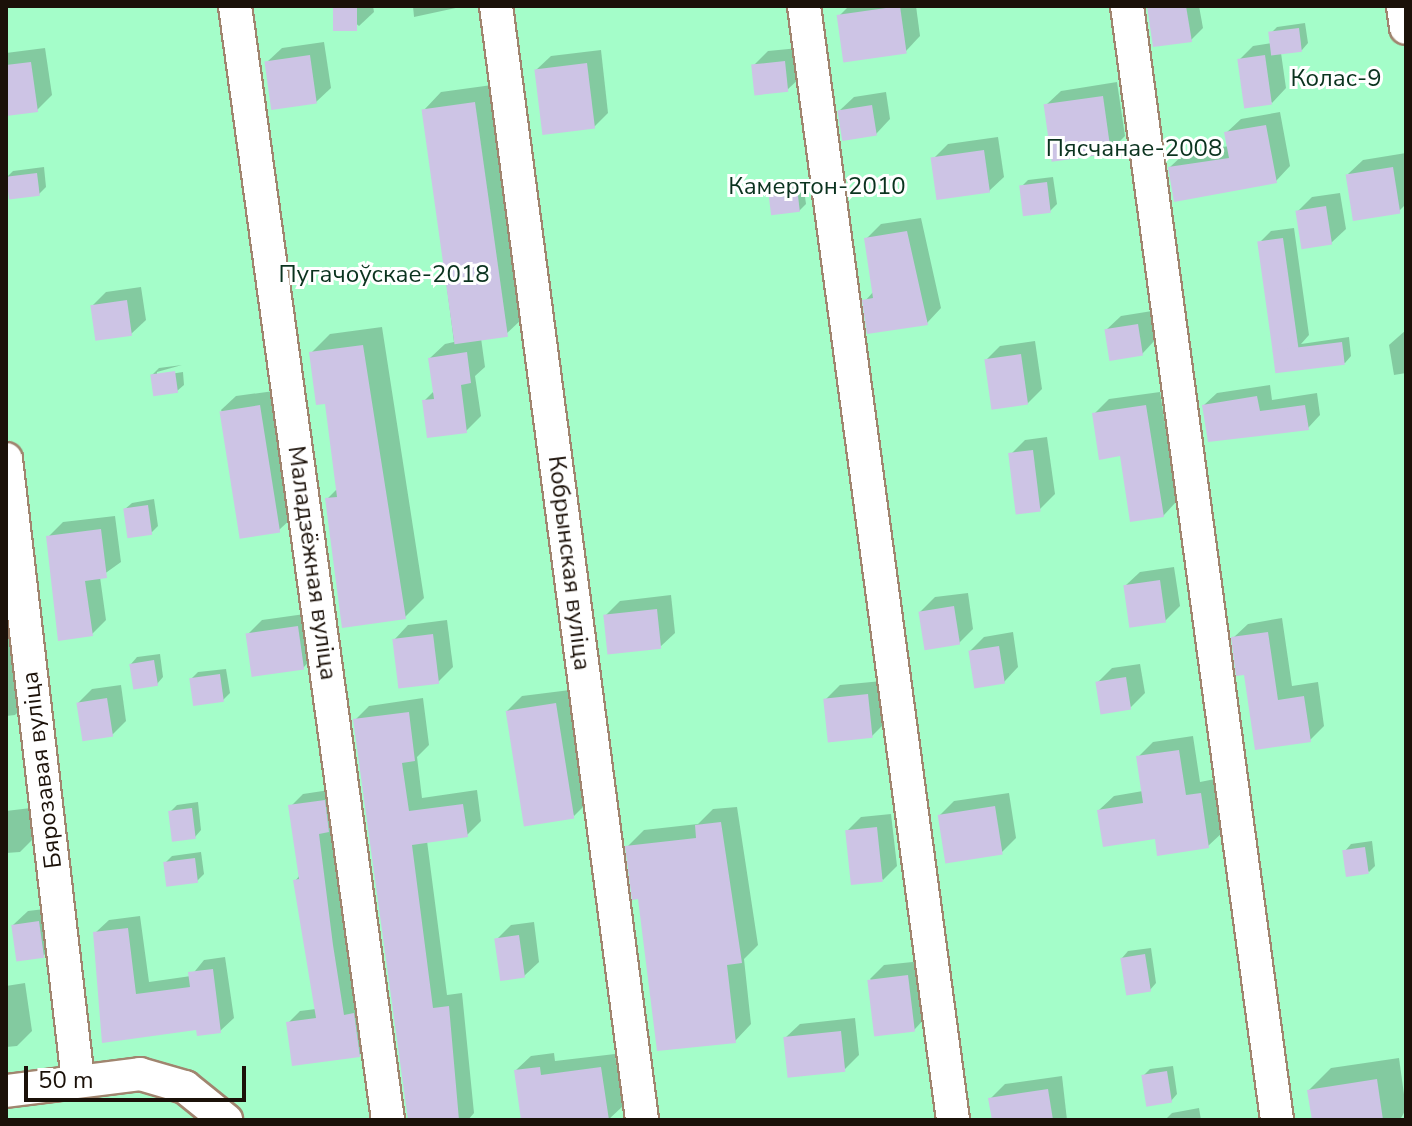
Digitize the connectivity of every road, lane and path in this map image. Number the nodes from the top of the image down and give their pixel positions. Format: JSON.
{"nodes":[{"id":1,"x":235,"y":6,"type":"edge"},
{"id":2,"x":496,"y":6,"type":"edge"},
{"id":3,"x":804,"y":6,"type":"edge"},
{"id":4,"x":1127,"y":6,"type":"edge"},
{"id":5,"x":1403,"y":6,"type":"edge"},
{"id":6,"x":1406,"y":28,"type":"edge"},
{"id":7,"x":6,"y":459,"type":"edge"},
{"id":8,"x":78,"y":1080,"type":"junction"},
{"id":9,"x":6,"y":1091,"type":"edge"},
{"id":10,"x":226,"y":1120,"type":"edge"},
{"id":11,"x":388,"y":1120,"type":"edge"},
{"id":12,"x":642,"y":1120,"type":"edge"},
{"id":13,"x":953,"y":1120,"type":"edge"},
{"id":14,"x":1277,"y":1120,"type":"edge"}],
"edges":[{"from":1,"to":11,"type":"lane","name":"Маладзёжная вуліца"},
{"from":2,"to":12,"type":"lane","name":"Кобрынская вуліца"},
{"from":3,"to":13,"type":"lane"},
{"from":4,"to":14,"type":"lane"},
{"from":5,"to":6,"type":"lane"},
{"from":7,"to":8,"type":"lane","name":"Бярозавая вуліца"},
{"from":8,"to":9,"type":"lane"},
{"from":8,"to":10,"type":"lane"}]}
